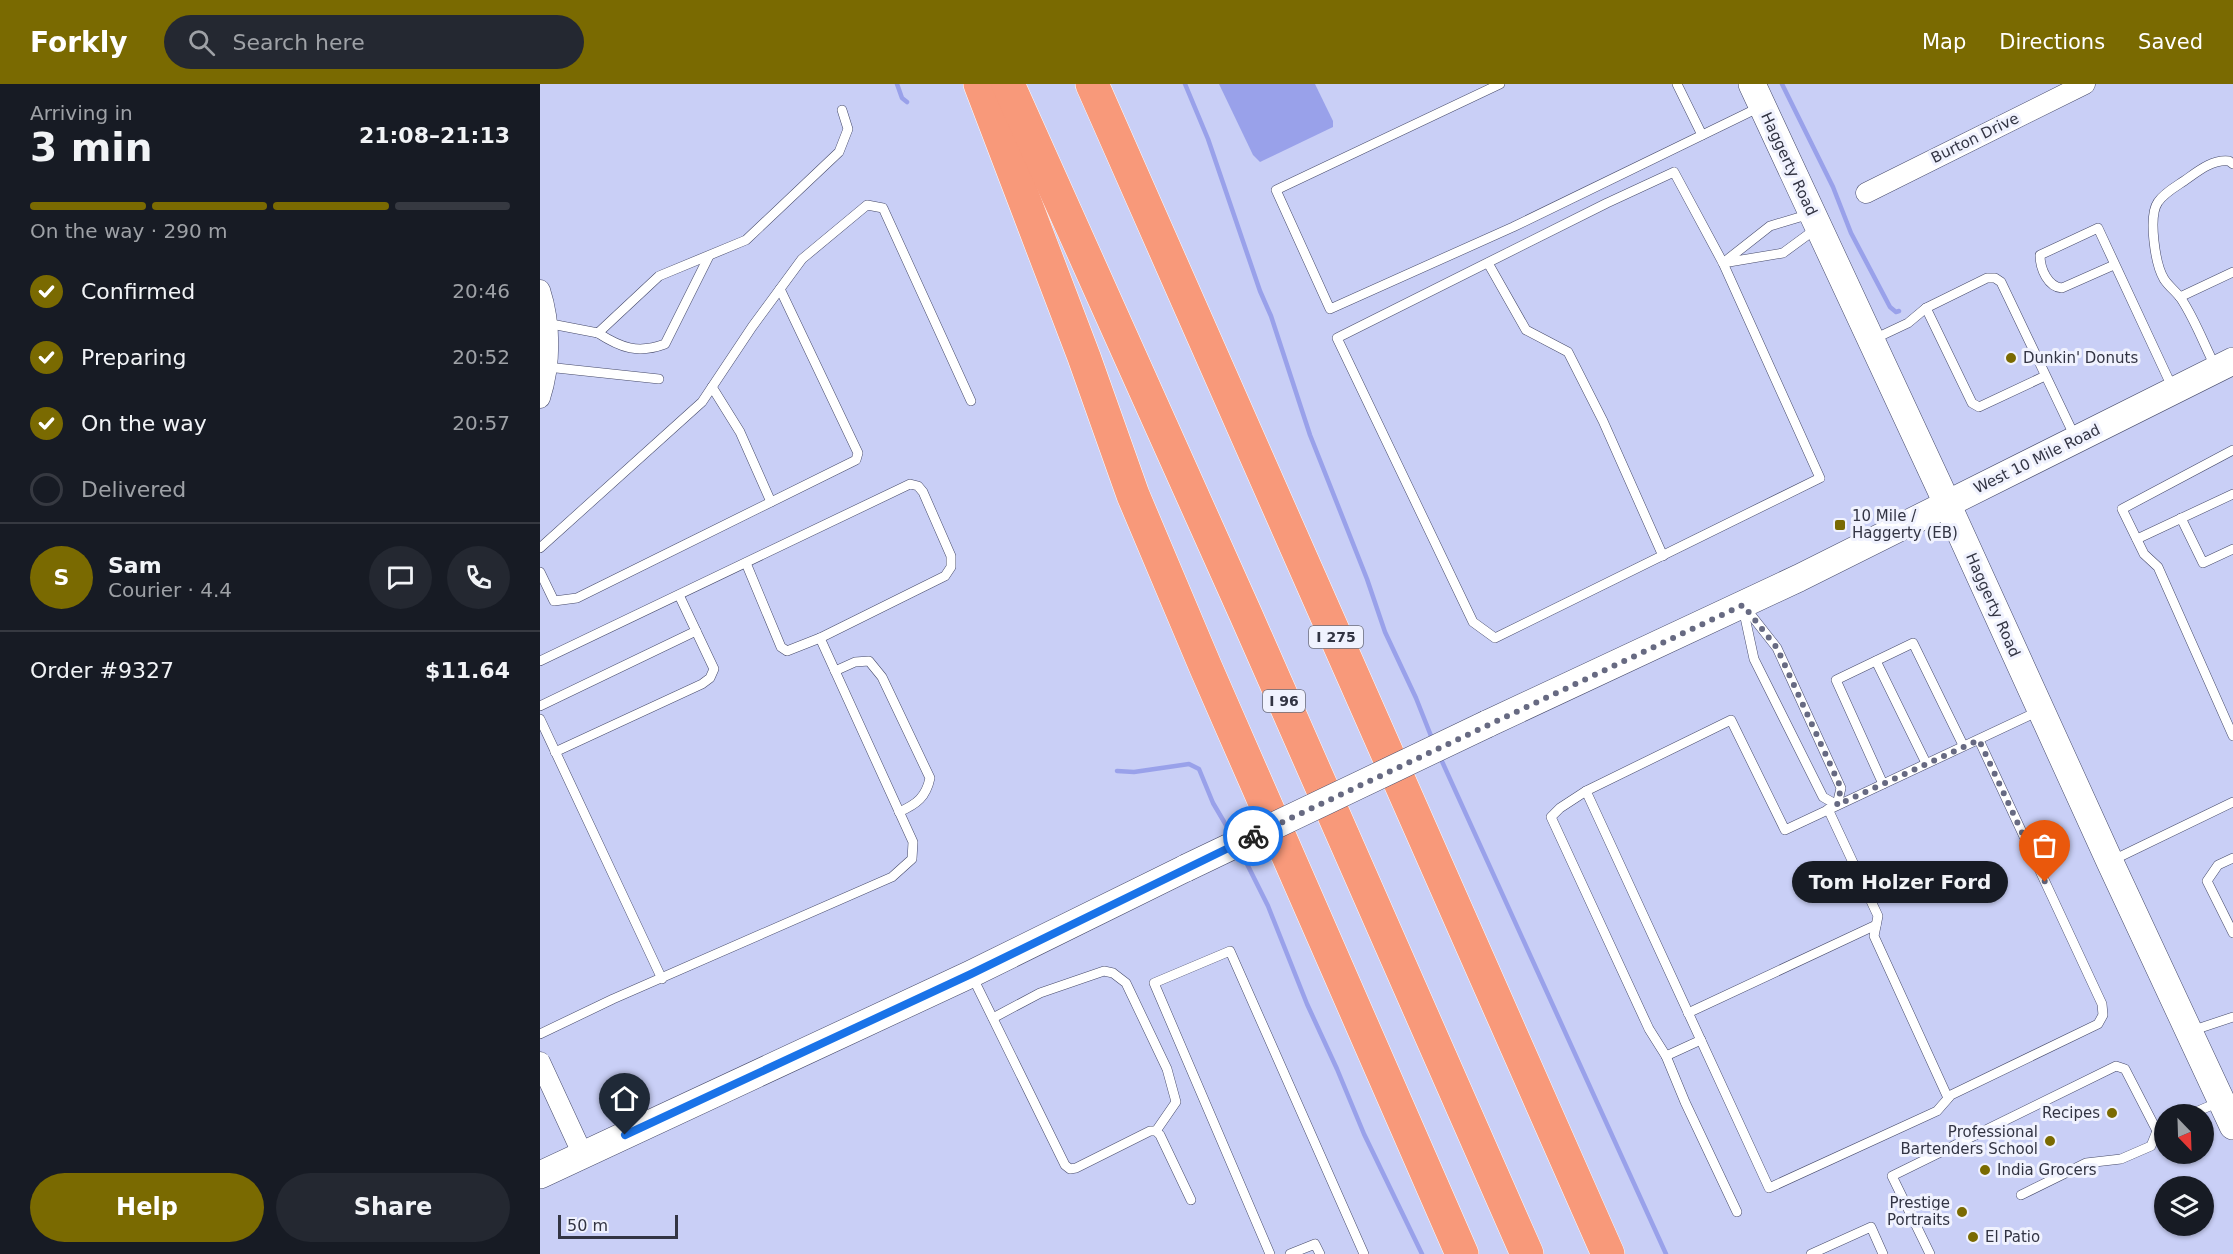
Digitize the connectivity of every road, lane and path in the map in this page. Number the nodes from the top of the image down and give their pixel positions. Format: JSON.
{"nodes":[{"id":1,"x":980,"y":84,"type":"edge"},
{"id":2,"x":1008,"y":84,"type":"edge"},
{"id":3,"x":1092,"y":84,"type":"edge"},
{"id":4,"x":1500,"y":84,"type":"edge"},
{"id":5,"x":1677,"y":84,"type":"edge"},
{"id":6,"x":2085,"y":84,"type":"edge"},
{"id":7,"x":1757,"y":95,"type":"edge"},
{"id":8,"x":842,"y":110,"type":"dead end"},
{"id":9,"x":1702,"y":135,"type":"junction"},
{"id":10,"x":2233,"y":165,"type":"edge"},
{"id":11,"x":1866,"y":193,"type":"dead end"},
{"id":12,"x":1815,"y":220,"type":"junction"},
{"id":13,"x":709,"y":256,"type":"junction"},
{"id":14,"x":1488,"y":263,"type":"junction"},
{"id":15,"x":1723,"y":263,"type":"junction"},
{"id":16,"x":2114,"y":265,"type":"junction"},
{"id":17,"x":2233,"y":273,"type":"edge"},
{"id":18,"x":780,"y":289,"type":"junction"},
{"id":19,"x":540,"y":290,"type":"edge"},
{"id":20,"x":2180,"y":297,"type":"junction"},
{"id":21,"x":1926,"y":308,"type":"junction"},
{"id":22,"x":546,"y":323,"type":"junction"},
{"id":23,"x":598,"y":333,"type":"junction"},
{"id":24,"x":1871,"y":340,"type":"junction"},
{"id":25,"x":2225,"y":365,"type":"edge"},
{"id":26,"x":547,"y":367,"type":"junction"},
{"id":27,"x":2045,"y":376,"type":"junction"},
{"id":28,"x":659,"y":379,"type":"dead end"},
{"id":29,"x":712,"y":387,"type":"junction"},
{"id":30,"x":2174,"y":391,"type":"junction"},
{"id":31,"x":540,"y":398,"type":"edge"},
{"id":32,"x":971,"y":401,"type":"dead end"},
{"id":33,"x":2076,"y":439,"type":"junction"},
{"id":34,"x":2233,"y":450,"type":"edge"},
{"id":35,"x":2233,"y":494,"type":"edge"},
{"id":36,"x":771,"y":502,"type":"junction"},
{"id":37,"x":1947,"y":503,"type":"junction"},
{"id":38,"x":2181,"y":518,"type":"junction"},
{"id":39,"x":2137,"y":539,"type":"junction"},
{"id":40,"x":540,"y":549,"type":"edge"},
{"id":41,"x":2233,"y":549,"type":"edge"},
{"id":42,"x":1663,"y":556,"type":"junction"},
{"id":43,"x":746,"y":563,"type":"junction"},
{"id":44,"x":540,"y":572,"type":"edge"},
{"id":45,"x":679,"y":595,"type":"junction"},
{"id":46,"x":1743,"y":605,"type":"junction"},
{"id":47,"x":696,"y":631,"type":"junction"},
{"id":48,"x":820,"y":638,"type":"junction"},
{"id":49,"x":540,"y":661,"type":"edge"},
{"id":50,"x":1876,"y":661,"type":"junction"},
{"id":51,"x":835,"y":671,"type":"junction"},
{"id":52,"x":540,"y":706,"type":"edge"},
{"id":53,"x":2041,"y":710,"type":"junction"},
{"id":54,"x":540,"y":719,"type":"edge"},
{"id":55,"x":2233,"y":736,"type":"edge"},
{"id":56,"x":1979,"y":740,"type":"junction"},
{"id":57,"x":1963,"y":746,"type":"junction"},
{"id":58,"x":555,"y":752,"type":"junction"},
{"id":59,"x":1926,"y":763,"type":"junction"},
{"id":60,"x":1883,"y":784,"type":"junction"},
{"id":61,"x":1586,"y":791,"type":"junction"},
{"id":62,"x":2233,"y":801,"type":"edge"},
{"id":63,"x":1833,"y":807,"type":"junction"},
{"id":64,"x":899,"y":812,"type":"junction"},
{"id":65,"x":2233,"y":858,"type":"edge"},
{"id":66,"x":2110,"y":862,"type":"junction"},
{"id":67,"x":1876,"y":925,"type":"junction"},
{"id":68,"x":2233,"y":933,"type":"edge"},
{"id":69,"x":971,"y":974,"type":"junction"},
{"id":70,"x":662,"y":979,"type":"junction"},
{"id":71,"x":1688,"y":1013,"type":"junction"},
{"id":72,"x":2233,"y":1017,"type":"edge"},
{"id":73,"x":993,"y":1018,"type":"junction"},
{"id":74,"x":2189,"y":1032,"type":"junction"},
{"id":75,"x":540,"y":1034,"type":"edge"},
{"id":76,"x":1701,"y":1040,"type":"junction"},
{"id":77,"x":1666,"y":1056,"type":"junction"},
{"id":78,"x":540,"y":1062,"type":"edge"},
{"id":79,"x":1948,"y":1098,"type":"junction"},
{"id":80,"x":2221,"y":1101,"type":"junction"},
{"id":81,"x":2214,"y":1104,"type":"edge"},
{"id":82,"x":2154,"y":1117,"type":"edge"},
{"id":83,"x":2233,"y":1126,"type":"edge"},
{"id":84,"x":1156,"y":1131,"type":"junction"},
{"id":85,"x":2154,"y":1141,"type":"edge"},
{"id":86,"x":583,"y":1155,"type":"junction"},
{"id":87,"x":540,"y":1176,"type":"edge"},
{"id":88,"x":2021,"y":1195,"type":"dead end"},
{"id":89,"x":1191,"y":1200,"type":"dead end"},
{"id":90,"x":1737,"y":1212,"type":"dead end"},
{"id":91,"x":1270,"y":1254,"type":"edge"},
{"id":92,"x":1290,"y":1254,"type":"edge"},
{"id":93,"x":1320,"y":1254,"type":"edge"},
{"id":94,"x":1364,"y":1254,"type":"edge"},
{"id":95,"x":1462,"y":1254,"type":"edge"},
{"id":96,"x":1527,"y":1254,"type":"edge"},
{"id":97,"x":1608,"y":1254,"type":"edge"},
{"id":98,"x":1811,"y":1254,"type":"edge"},
{"id":99,"x":1883,"y":1254,"type":"edge"},
{"id":100,"x":1930,"y":1254,"type":"edge"}],
"edges":[{"from":1,"to":95,"type":"highway"},
{"from":2,"to":96,"type":"highway","number":"I 96"},
{"from":3,"to":97,"type":"highway","number":"I 275"},
{"from":4,"to":9,"type":"lane"},
{"from":5,"to":9,"type":"lane"},
{"from":6,"to":11,"type":"street","name":"Burton Drive"},
{"from":7,"to":9,"type":"lane"},
{"from":7,"to":12,"type":"main road","name":"Haggerty Road"},
{"from":8,"to":13,"type":"lane"},
{"from":10,"to":20,"type":"lane"},
{"from":12,"to":15,"type":"lane"},
{"from":12,"to":15,"type":"lane"},
{"from":12,"to":24,"type":"main road","name":"Haggerty Road"},
{"from":13,"to":23,"type":"lane"},
{"from":13,"to":23,"type":"lane"},
{"from":14,"to":15,"type":"lane"},
{"from":14,"to":42,"type":"lane"},
{"from":14,"to":42,"type":"lane"},
{"from":15,"to":42,"type":"lane"},
{"from":16,"to":16,"type":"lane"},
{"from":16,"to":30,"type":"lane"},
{"from":17,"to":20,"type":"lane"},
{"from":18,"to":29,"type":"lane"},
{"from":18,"to":32,"type":"lane"},
{"from":18,"to":36,"type":"lane"},
{"from":19,"to":22,"type":"street"},
{"from":20,"to":25,"type":"lane"},
{"from":21,"to":24,"type":"lane"},
{"from":21,"to":27,"type":"lane"},
{"from":21,"to":27,"type":"lane"},
{"from":22,"to":23,"type":"lane"},
{"from":22,"to":26,"type":"street"},
{"from":24,"to":37,"type":"main road","name":"Haggerty Road"},
{"from":25,"to":30,"type":"main road","name":"West 10 Mile Road"},
{"from":26,"to":28,"type":"lane"},
{"from":26,"to":31,"type":"street"},
{"from":27,"to":33,"type":"lane"},
{"from":29,"to":36,"type":"lane"},
{"from":29,"to":40,"type":"lane"},
{"from":30,"to":33,"type":"main road","name":"West 10 Mile Road"},
{"from":33,"to":37,"type":"main road","name":"West 10 Mile Road"},
{"from":34,"to":39,"type":"lane"},
{"from":35,"to":38,"type":"lane"},
{"from":36,"to":44,"type":"lane"},
{"from":37,"to":46,"type":"main road","name":"West 10 Mile Road"},
{"from":37,"to":53,"type":"main road","name":"Haggerty Road"},
{"from":38,"to":39,"type":"lane"},
{"from":38,"to":41,"type":"lane"},
{"from":39,"to":55,"type":"lane"},
{"from":43,"to":45,"type":"lane"},
{"from":43,"to":48,"type":"lane"},
{"from":43,"to":48,"type":"lane"},
{"from":45,"to":47,"type":"lane"},
{"from":45,"to":49,"type":"lane"},
{"from":46,"to":63,"type":"lane"},
{"from":46,"to":63,"type":"lane"},
{"from":46,"to":69,"type":"main road","name":"West 10 Mile Road","bridge":true},
{"from":47,"to":52,"type":"lane"},
{"from":47,"to":58,"type":"lane"},
{"from":48,"to":51,"type":"lane"},
{"from":50,"to":57,"type":"lane"},
{"from":50,"to":59,"type":"lane"},
{"from":50,"to":60,"type":"lane"},
{"from":51,"to":64,"type":"lane"},
{"from":51,"to":64,"type":"lane"},
{"from":53,"to":56,"type":"lane"},
{"from":53,"to":66,"type":"main road","name":"Haggerty Road"},
{"from":54,"to":58,"type":"lane"},
{"from":56,"to":57,"type":"lane"},
{"from":56,"to":79,"type":"lane"},
{"from":57,"to":59,"type":"lane"},
{"from":58,"to":70,"type":"lane"},
{"from":59,"to":60,"type":"lane"},
{"from":60,"to":63,"type":"lane"},
{"from":61,"to":63,"type":"lane"},
{"from":61,"to":71,"type":"lane"},
{"from":61,"to":77,"type":"lane"},
{"from":62,"to":66,"type":"lane"},
{"from":63,"to":67,"type":"lane"},
{"from":64,"to":70,"type":"lane"},
{"from":65,"to":68,"type":"lane"},
{"from":66,"to":74,"type":"main road","name":"Haggerty Road"},
{"from":67,"to":71,"type":"lane"},
{"from":67,"to":79,"type":"lane"},
{"from":69,"to":73,"type":"lane"},
{"from":69,"to":86,"type":"main road","name":"West 10 Mile Road"},
{"from":70,"to":75,"type":"lane"},
{"from":71,"to":76,"type":"lane"},
{"from":72,"to":74,"type":"lane"},
{"from":73,"to":84,"type":"lane"},
{"from":73,"to":84,"type":"lane"},
{"from":74,"to":80,"type":"main road","name":"Haggerty Road"},
{"from":76,"to":77,"type":"lane"},
{"from":76,"to":79,"type":"lane"},
{"from":77,"to":90,"type":"lane"},
{"from":78,"to":86,"type":"street"},
{"from":80,"to":81,"type":"lane"},
{"from":80,"to":83,"type":"main road","name":"Haggerty Road"},
{"from":82,"to":100,"type":"lane"},
{"from":84,"to":89,"type":"lane"},
{"from":85,"to":88,"type":"lane"},
{"from":86,"to":87,"type":"main road","name":"West 10 Mile Road"},
{"from":91,"to":94,"type":"lane"},
{"from":92,"to":93,"type":"lane"},
{"from":98,"to":99,"type":"lane"}]}
